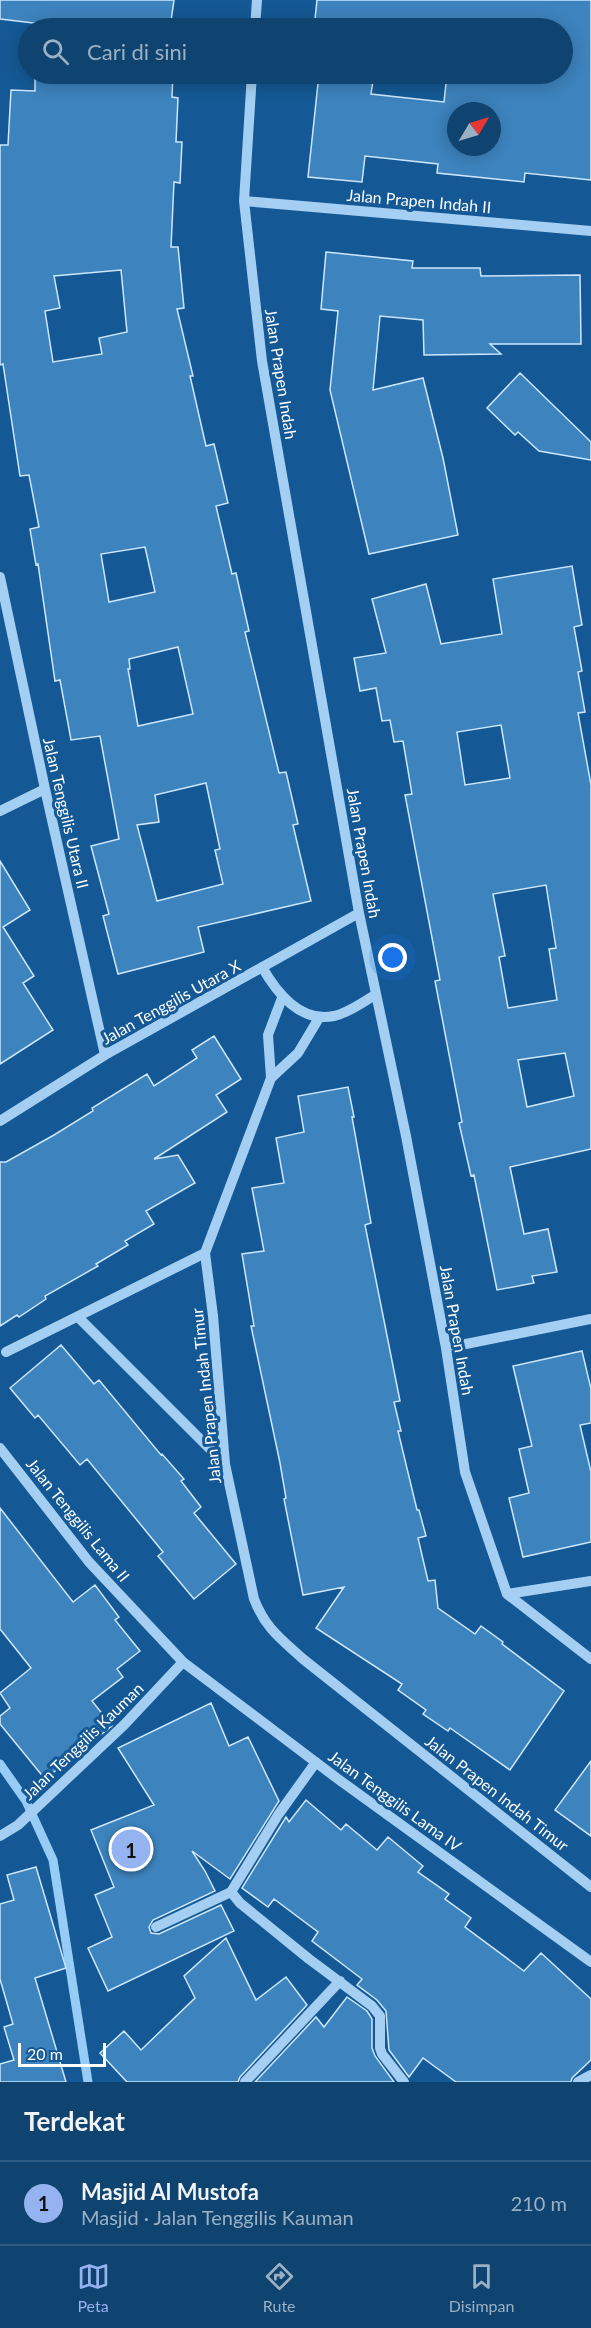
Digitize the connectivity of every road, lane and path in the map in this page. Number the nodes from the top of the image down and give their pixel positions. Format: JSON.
{"nodes":[{"id":1,"x":257,"y":0,"type":"edge"},
{"id":2,"x":256,"y":18,"type":"edge"},
{"id":3,"x":251,"y":84,"type":"edge"},
{"id":4,"x":244,"y":201,"type":"junction"},
{"id":5,"x":591,"y":231,"type":"edge"},
{"id":6,"x":0,"y":577,"type":"edge"},
{"id":7,"x":45,"y":789,"type":"junction"},
{"id":8,"x":0,"y":811,"type":"edge"},
{"id":9,"x":359,"y":913,"type":"junction"},
{"id":10,"x":262,"y":968,"type":"junction"},
{"id":11,"x":375,"y":995,"type":"junction"},
{"id":12,"x":282,"y":998,"type":"junction"},
{"id":13,"x":319,"y":1018,"type":"junction"},
{"id":14,"x":105,"y":1055,"type":"junction"},
{"id":15,"x":272,"y":1078,"type":"junction"},
{"id":16,"x":0,"y":1121,"type":"edge"},
{"id":17,"x":205,"y":1253,"type":"junction"},
{"id":18,"x":78,"y":1317,"type":"junction"},
{"id":19,"x":591,"y":1320,"type":"edge"},
{"id":20,"x":446,"y":1348,"type":"junction"},
{"id":21,"x":6,"y":1352,"type":"dead end"},
{"id":22,"x":0,"y":1448,"type":"edge"},
{"id":23,"x":225,"y":1464,"type":"junction"},
{"id":24,"x":591,"y":1581,"type":"edge"},
{"id":25,"x":507,"y":1594,"type":"junction"},
{"id":26,"x":591,"y":1659,"type":"edge"},
{"id":27,"x":183,"y":1662,"type":"junction"},
{"id":28,"x":316,"y":1762,"type":"junction"},
{"id":29,"x":0,"y":1836,"type":"edge"},
{"id":30,"x":591,"y":1887,"type":"edge"},
{"id":31,"x":231,"y":1892,"type":"junction"},
{"id":32,"x":156,"y":1928,"type":"dead end"},
{"id":33,"x":591,"y":1962,"type":"edge"},
{"id":34,"x":340,"y":1981,"type":"junction"},
{"id":35,"x":591,"y":2075,"type":"edge"},
{"id":36,"x":244,"y":2082,"type":"edge"},
{"id":37,"x":404,"y":2082,"type":"edge"},
{"id":38,"x":578,"y":2082,"type":"edge"}],
"edges":[{"from":1,"to":2,"type":"street"},
{"from":3,"to":4,"type":"street","name":"Jalan Prapen Indah"},
{"from":4,"to":5,"type":"street","name":"Jalan Prapen Indah II"},
{"from":4,"to":9,"type":"street","name":"Jalan Prapen Indah"},
{"from":6,"to":7,"type":"street","name":"Jalan Tenggilis Utara II"},
{"from":7,"to":8,"type":"street"},
{"from":7,"to":14,"type":"street","name":"Jalan Tenggilis Utara II"},
{"from":9,"to":10,"type":"street","name":"Jalan Tenggilis Utara X"},
{"from":9,"to":11,"type":"street","name":"Jalan Prapen Indah"},
{"from":10,"to":12,"type":"street"},
{"from":10,"to":14,"type":"street","name":"Jalan Tenggilis Utara X"},
{"from":11,"to":13,"type":"street"},
{"from":11,"to":20,"type":"street","name":"Jalan Prapen Indah"},
{"from":12,"to":13,"type":"street"},
{"from":12,"to":15,"type":"street","name":"Jalan Prapen Indah Timur"},
{"from":13,"to":15,"type":"street","name":"Jalan Prapen Indah Timur"},
{"from":14,"to":16,"type":"street","name":"Jalan Tenggilis Utara X"},
{"from":15,"to":17,"type":"street","name":"Jalan Prapen Indah Timur"},
{"from":17,"to":18,"type":"street"},
{"from":17,"to":23,"type":"street","name":"Jalan Prapen Indah Timur"},
{"from":18,"to":21,"type":"street"},
{"from":18,"to":23,"type":"street"},
{"from":19,"to":20,"type":"street"},
{"from":20,"to":25,"type":"street","name":"Jalan Prapen Indah"},
{"from":22,"to":27,"type":"street","name":"Jalan Tenggilis Lama II"},
{"from":23,"to":30,"type":"street","name":"Jalan Prapen Indah Timur"},
{"from":24,"to":25,"type":"street"},
{"from":25,"to":26,"type":"street"},
{"from":27,"to":28,"type":"street","name":"Jalan Tenggilis Lama IV"},
{"from":27,"to":29,"type":"street","name":"Jalan Tenggilis Kauman"},
{"from":28,"to":31,"type":"street"},
{"from":28,"to":33,"type":"street","name":"Jalan Tenggilis Lama IV"},
{"from":31,"to":32,"type":"street"},
{"from":31,"to":34,"type":"street"},
{"from":34,"to":36,"type":"street"},
{"from":34,"to":37,"type":"street"},
{"from":35,"to":38,"type":"street"}]}
